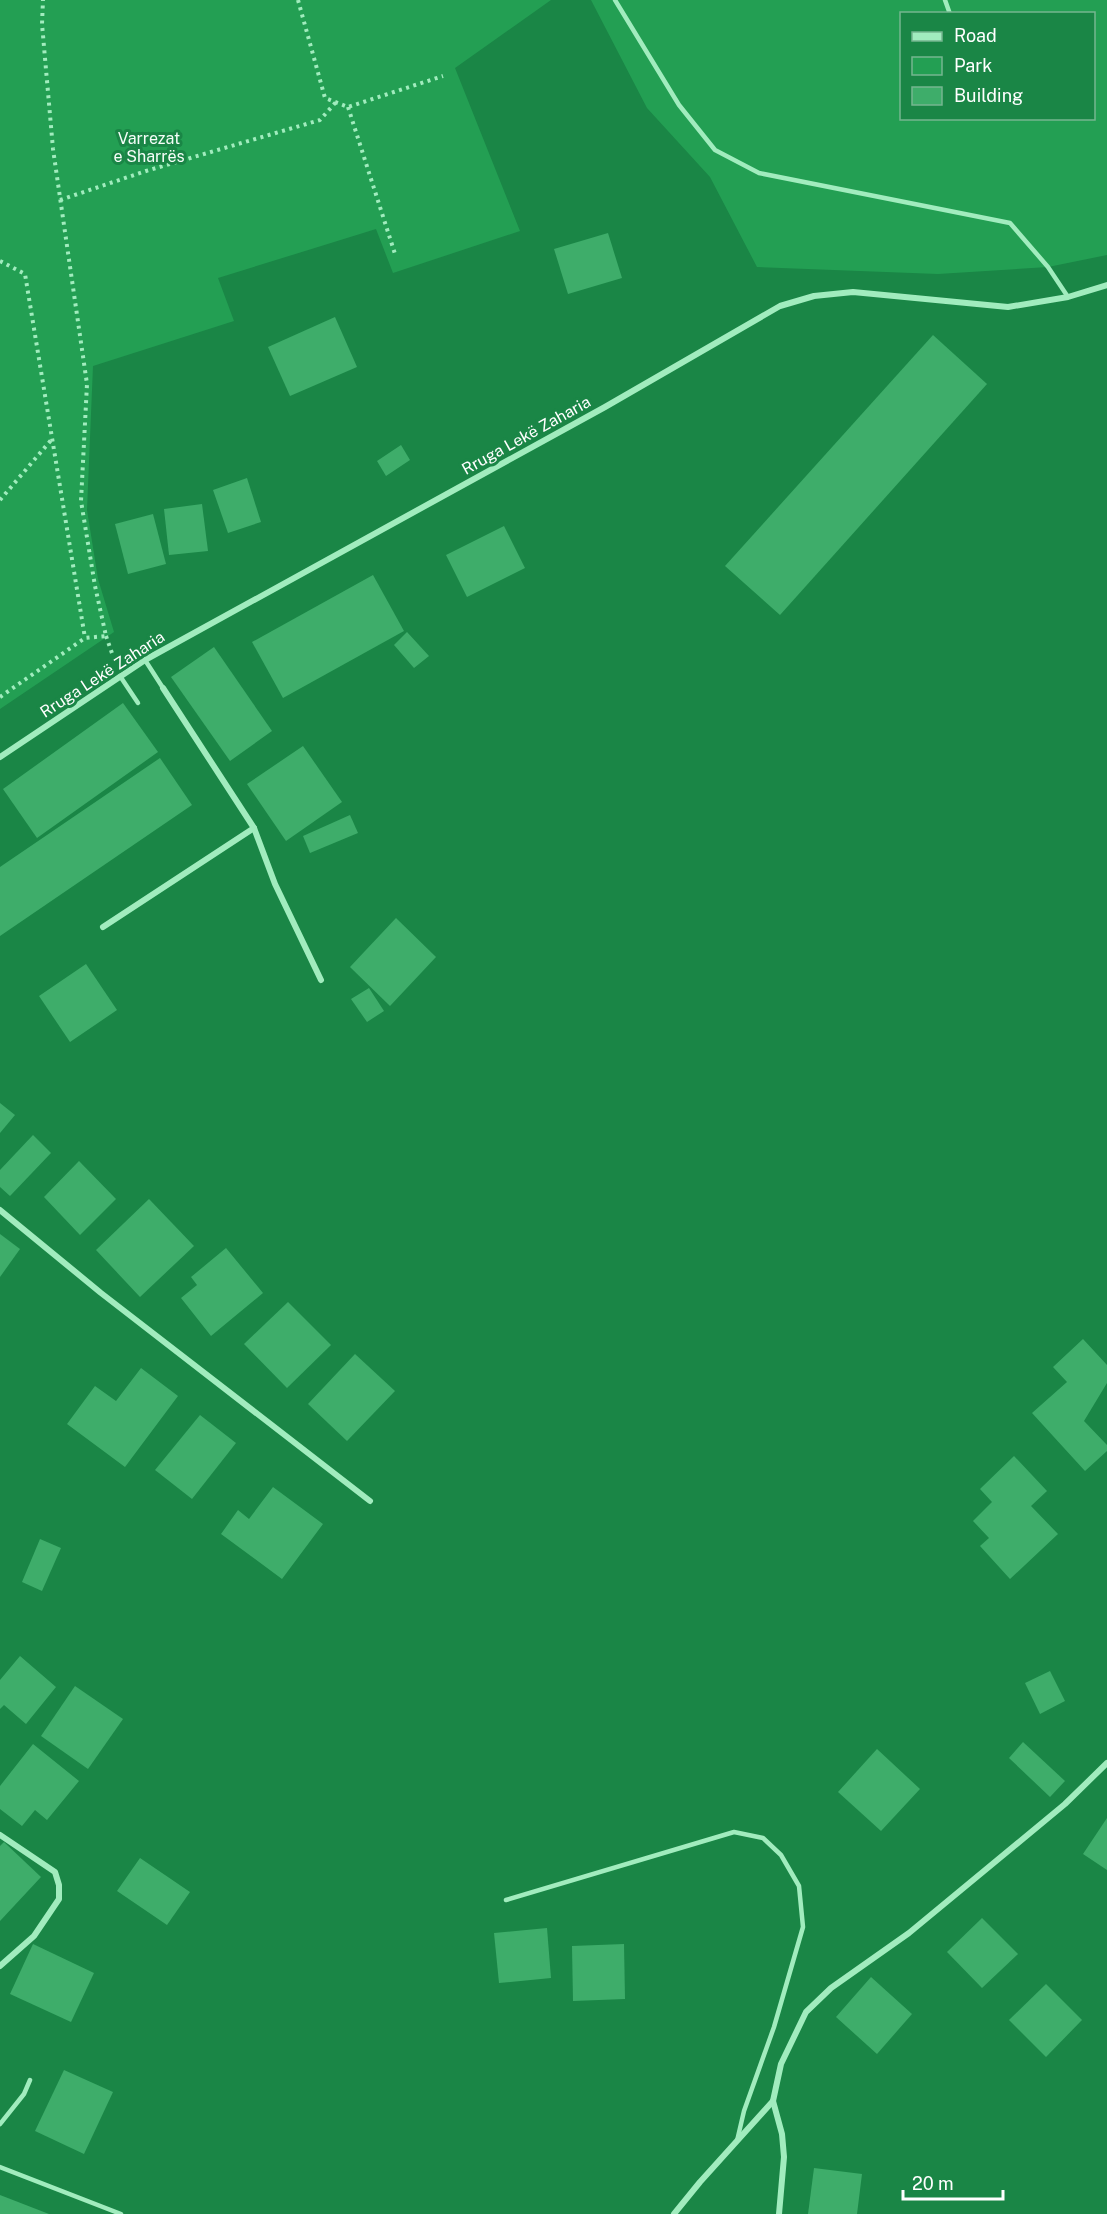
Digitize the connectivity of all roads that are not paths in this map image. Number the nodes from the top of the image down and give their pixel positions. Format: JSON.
{"nodes":[{"id":1,"x":615,"y":0,"type":"edge"},
{"id":2,"x":1107,"y":285,"type":"edge"},
{"id":3,"x":1068,"y":297,"type":"junction"},
{"id":4,"x":145,"y":660,"type":"junction"},
{"id":5,"x":120,"y":676,"type":"junction"},
{"id":6,"x":163,"y":688,"type":"joint"},
{"id":7,"x":138,"y":702,"type":"dead end"},
{"id":8,"x":0,"y":757,"type":"edge"},
{"id":9,"x":254,"y":828,"type":"junction"},
{"id":10,"x":103,"y":927,"type":"dead end"},
{"id":11,"x":321,"y":980,"type":"dead end"},
{"id":12,"x":0,"y":1210,"type":"edge"},
{"id":13,"x":370,"y":1501,"type":"dead end"},
{"id":14,"x":1107,"y":1763,"type":"edge"},
{"id":15,"x":0,"y":1835,"type":"edge"},
{"id":16,"x":506,"y":1899,"type":"dead end"},
{"id":17,"x":0,"y":1966,"type":"edge"},
{"id":18,"x":30,"y":2080,"type":"dead end"},
{"id":19,"x":773,"y":2101,"type":"junction"},
{"id":20,"x":0,"y":2124,"type":"edge"},
{"id":21,"x":736,"y":2143,"type":"junction"},
{"id":22,"x":0,"y":2167,"type":"edge"},
{"id":23,"x":121,"y":2214,"type":"edge"},
{"id":24,"x":674,"y":2214,"type":"edge"},
{"id":25,"x":779,"y":2214,"type":"edge"}],
"edges":[{"from":1,"to":3,"type":"lane"},
{"from":2,"to":3,"type":"street","name":"Rruga Lekë Zaharia"},
{"from":3,"to":4,"type":"street","name":"Rruga Lekë Zaharia"},
{"from":4,"to":5,"type":"street","name":"Rruga Lekë Zaharia"},
{"from":4,"to":6,"type":"lane"},
{"from":5,"to":7,"type":"lane"},
{"from":5,"to":8,"type":"street","name":"Rruga Lekë Zaharia"},
{"from":6,"to":9,"type":"street"},
{"from":9,"to":10,"type":"street"},
{"from":9,"to":11,"type":"street"},
{"from":12,"to":13,"type":"street"},
{"from":14,"to":19,"type":"street"},
{"from":15,"to":17,"type":"street"},
{"from":16,"to":21,"type":"lane"},
{"from":18,"to":20,"type":"lane"},
{"from":19,"to":21,"type":"street"},
{"from":19,"to":25,"type":"street"},
{"from":21,"to":24,"type":"street"},
{"from":22,"to":23,"type":"lane"}]}
